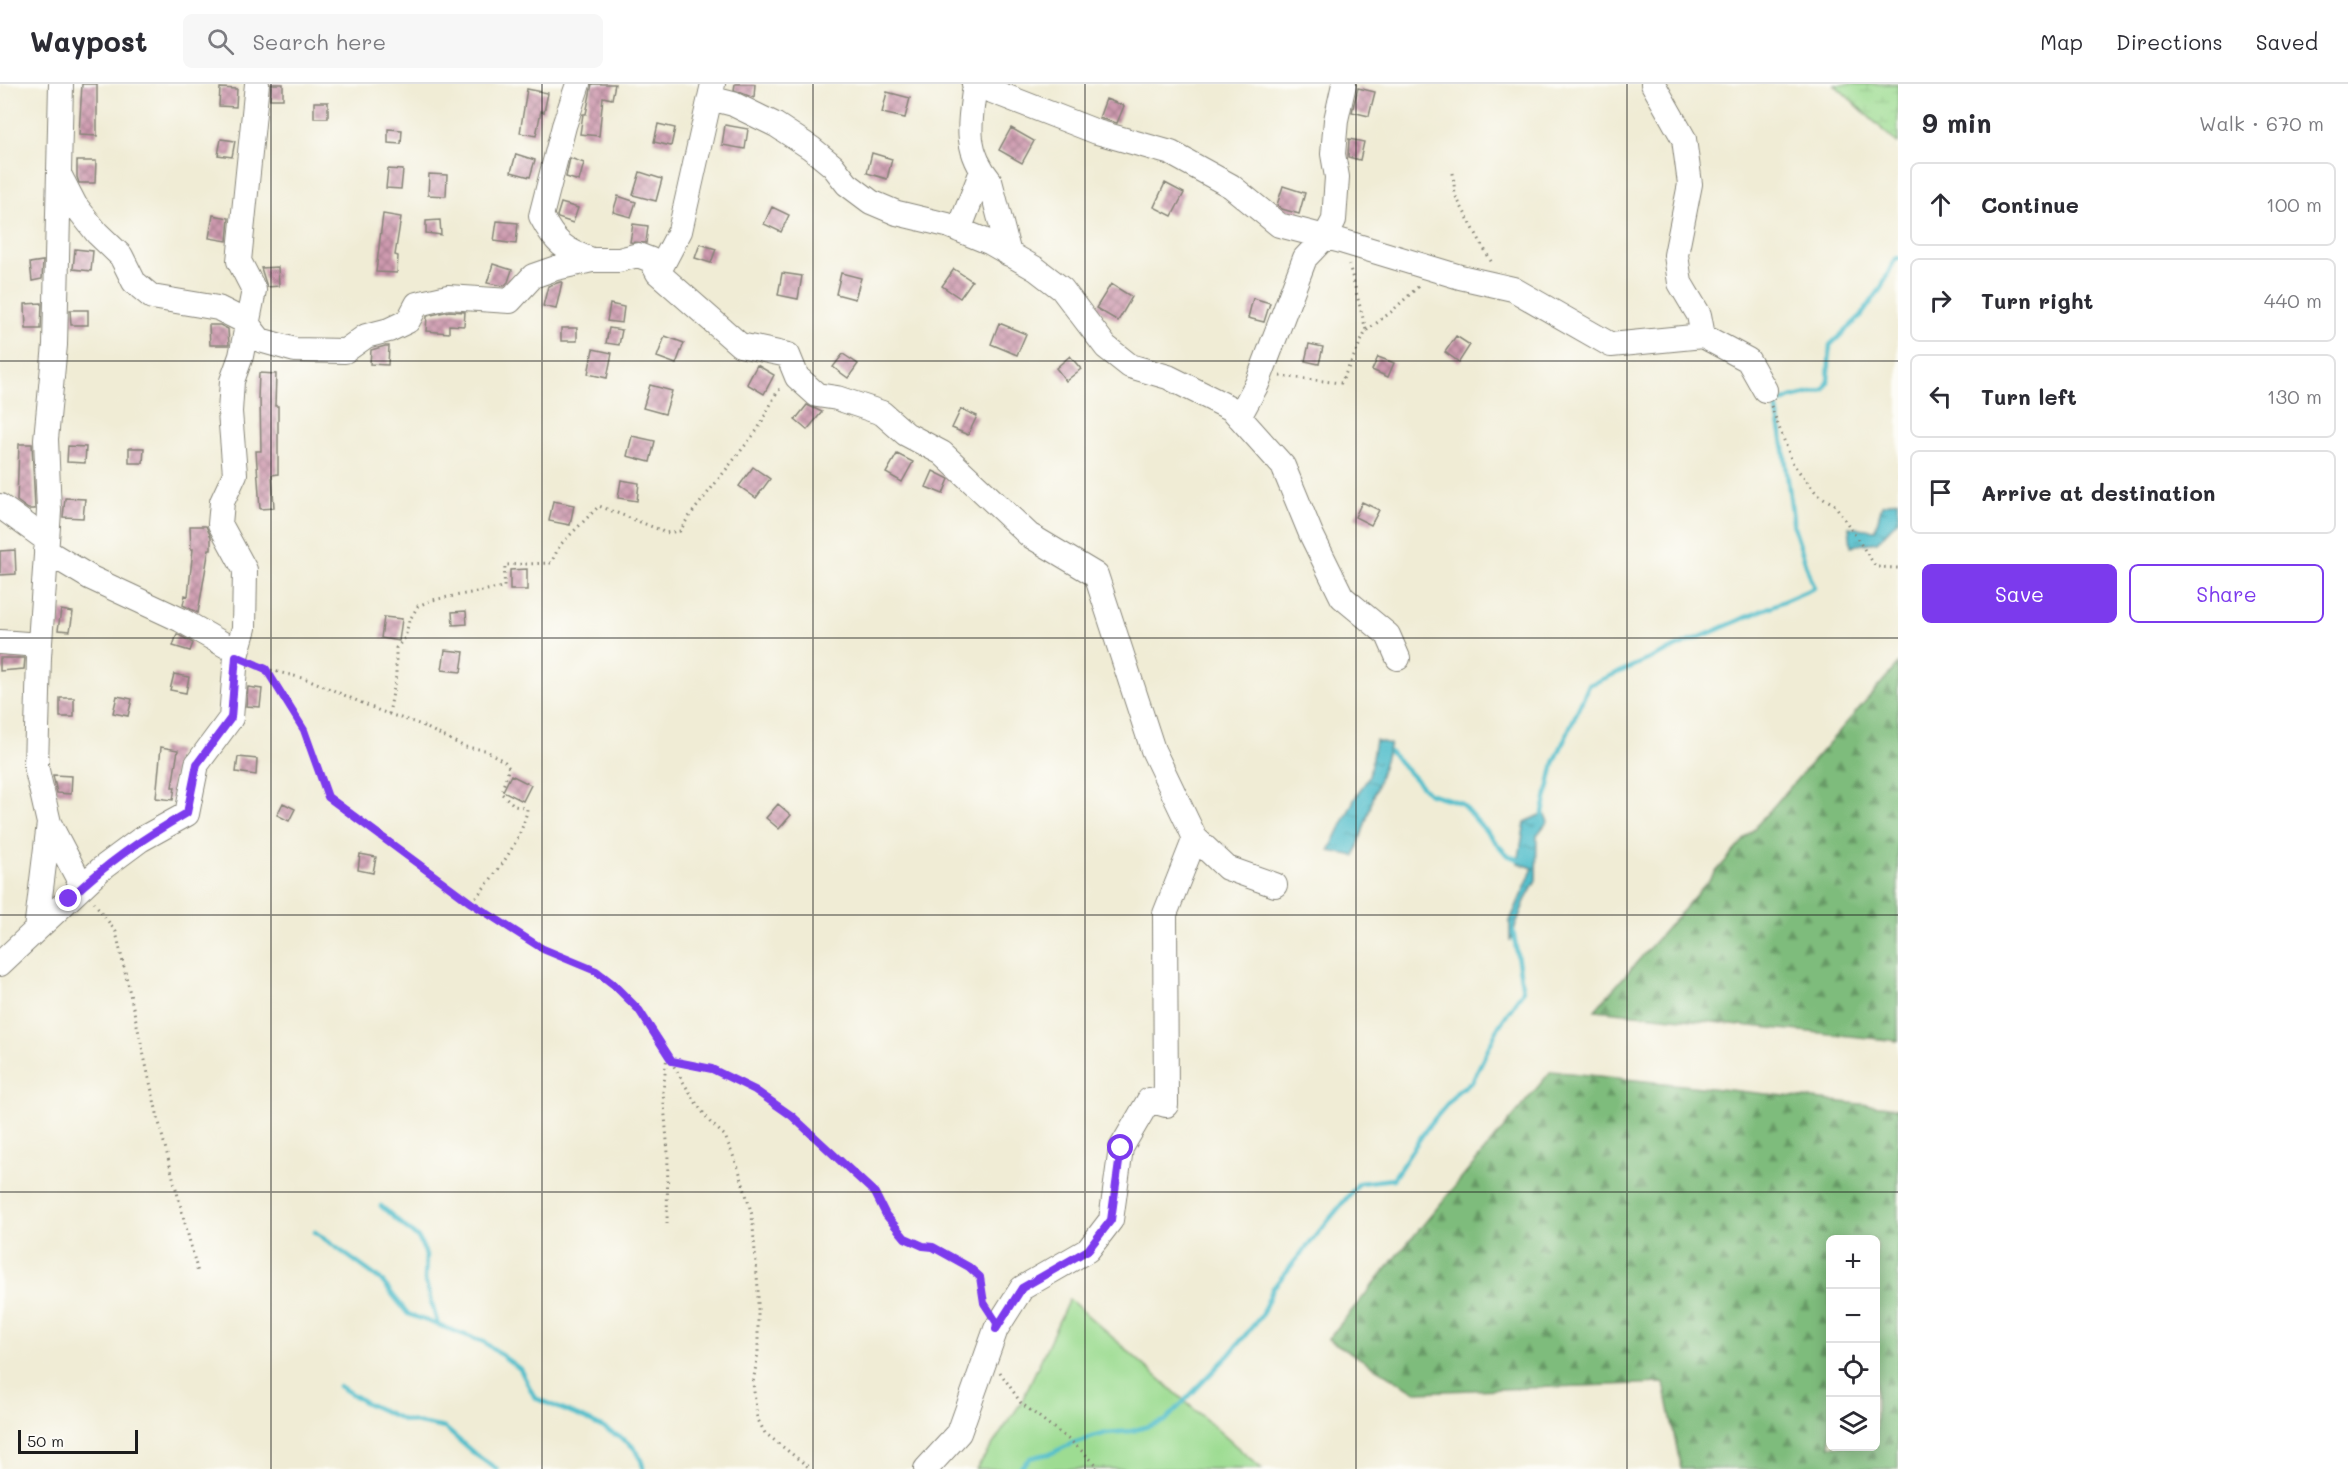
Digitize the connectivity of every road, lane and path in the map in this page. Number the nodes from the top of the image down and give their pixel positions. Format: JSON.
{"nodes":[{"id":1,"x":61,"y":84,"type":"edge"},
{"id":2,"x":257,"y":84,"type":"edge"},
{"id":3,"x":578,"y":84,"type":"edge"},
{"id":4,"x":975,"y":84,"type":"edge"},
{"id":5,"x":1344,"y":84,"type":"edge"},
{"id":6,"x":1653,"y":84,"type":"edge"},
{"id":7,"x":711,"y":91,"type":"edge"},
{"id":8,"x":1011,"y":91,"type":"edge"},
{"id":9,"x":982,"y":171,"type":"junction"},
{"id":10,"x":1453,"y":173,"type":"dead end"},
{"id":11,"x":59,"y":174,"type":"junction"},
{"id":12,"x":959,"y":230,"type":"junction"},
{"id":13,"x":1333,"y":239,"type":"junction"},
{"id":14,"x":1009,"y":254,"type":"junction"},
{"id":15,"x":592,"y":260,"type":"junction"},
{"id":16,"x":1436,"y":270,"type":"junction"},
{"id":17,"x":658,"y":273,"type":"junction"},
{"id":18,"x":1513,"y":289,"type":"junction"},
{"id":19,"x":246,"y":322,"type":"junction"},
{"id":20,"x":1366,"y":331,"type":"junction"},
{"id":21,"x":1703,"y":336,"type":"junction"},
{"id":22,"x":1261,"y":374,"type":"junction"},
{"id":23,"x":797,"y":377,"type":"junction"},
{"id":24,"x":1764,"y":390,"type":"joint"},
{"id":25,"x":1239,"y":417,"type":"junction"},
{"id":26,"x":0,"y":506,"type":"edge"},
{"id":27,"x":47,"y":545,"type":"junction"},
{"id":28,"x":1898,"y":568,"type":"edge"},
{"id":29,"x":0,"y":642,"type":"edge"},
{"id":30,"x":40,"y":645,"type":"junction"},
{"id":31,"x":237,"y":654,"type":"junction"},
{"id":32,"x":1398,"y":658,"type":"dead end"},
{"id":33,"x":266,"y":669,"type":"junction"},
{"id":34,"x":389,"y":714,"type":"junction"},
{"id":35,"x":49,"y":823,"type":"junction"},
{"id":36,"x":1195,"y":838,"type":"junction"},
{"id":37,"x":1275,"y":885,"type":"dead end"},
{"id":38,"x":82,"y":886,"type":"junction"},
{"id":39,"x":471,"y":903,"type":"junction"},
{"id":40,"x":36,"y":930,"type":"junction"},
{"id":41,"x":0,"y":964,"type":"edge"},
{"id":42,"x":667,"y":1053,"type":"junction"},
{"id":43,"x":672,"y":1061,"type":"junction"},
{"id":44,"x":667,"y":1225,"type":"dead end"},
{"id":45,"x":198,"y":1273,"type":"dead end"},
{"id":46,"x":996,"y":1329,"type":"junction"},
{"id":47,"x":987,"y":1354,"type":"junction"},
{"id":48,"x":811,"y":1469,"type":"edge"},
{"id":49,"x":926,"y":1469,"type":"edge"},
{"id":50,"x":1096,"y":1469,"type":"edge"}],
"edges":[{"from":1,"to":11,"type":"street"},
{"from":2,"to":19,"type":"street"},
{"from":3,"to":15,"type":"street"},
{"from":4,"to":8,"type":"street"},
{"from":4,"to":9,"type":"street"},
{"from":5,"to":13,"type":"street"},
{"from":6,"to":21,"type":"street"},
{"from":7,"to":12,"type":"street"},
{"from":7,"to":17,"type":"street"},
{"from":8,"to":13,"type":"street"},
{"from":9,"to":12,"type":"street"},
{"from":9,"to":14,"type":"street"},
{"from":10,"to":18,"type":"path"},
{"from":11,"to":19,"type":"street"},
{"from":11,"to":27,"type":"street"},
{"from":12,"to":14,"type":"street"},
{"from":13,"to":16,"type":"street"},
{"from":13,"to":20,"type":"path"},
{"from":13,"to":22,"type":"street"},
{"from":14,"to":25,"type":"street"},
{"from":15,"to":17,"type":"street"},
{"from":15,"to":19,"type":"street"},
{"from":16,"to":18,"type":"street"},
{"from":16,"to":20,"type":"path"},
{"from":17,"to":23,"type":"street"},
{"from":18,"to":21,"type":"street"},
{"from":19,"to":31,"type":"street"},
{"from":20,"to":22,"type":"path"},
{"from":21,"to":24,"type":"street"},
{"from":22,"to":25,"type":"street"},
{"from":23,"to":34,"type":"path"},
{"from":23,"to":36,"type":"street"},
{"from":24,"to":28,"type":"path"},
{"from":25,"to":32,"type":"street"},
{"from":26,"to":27,"type":"street"},
{"from":27,"to":30,"type":"street"},
{"from":27,"to":31,"type":"street"},
{"from":29,"to":30,"type":"street"},
{"from":30,"to":35,"type":"street"},
{"from":31,"to":33,"type":"path"},
{"from":31,"to":38,"type":"street"},
{"from":33,"to":34,"type":"path"},
{"from":33,"to":39,"type":"path"},
{"from":34,"to":39,"type":"path"},
{"from":35,"to":38,"type":"street"},
{"from":35,"to":40,"type":"street"},
{"from":36,"to":37,"type":"street"},
{"from":36,"to":46,"type":"street"},
{"from":38,"to":40,"type":"street"},
{"from":38,"to":45,"type":"path"},
{"from":39,"to":42,"type":"path"},
{"from":40,"to":41,"type":"street"},
{"from":42,"to":43,"type":"path"},
{"from":42,"to":44,"type":"path"},
{"from":43,"to":46,"type":"path"},
{"from":43,"to":48,"type":"path"},
{"from":46,"to":47,"type":"street"},
{"from":47,"to":49,"type":"street"},
{"from":47,"to":50,"type":"path"}]}
